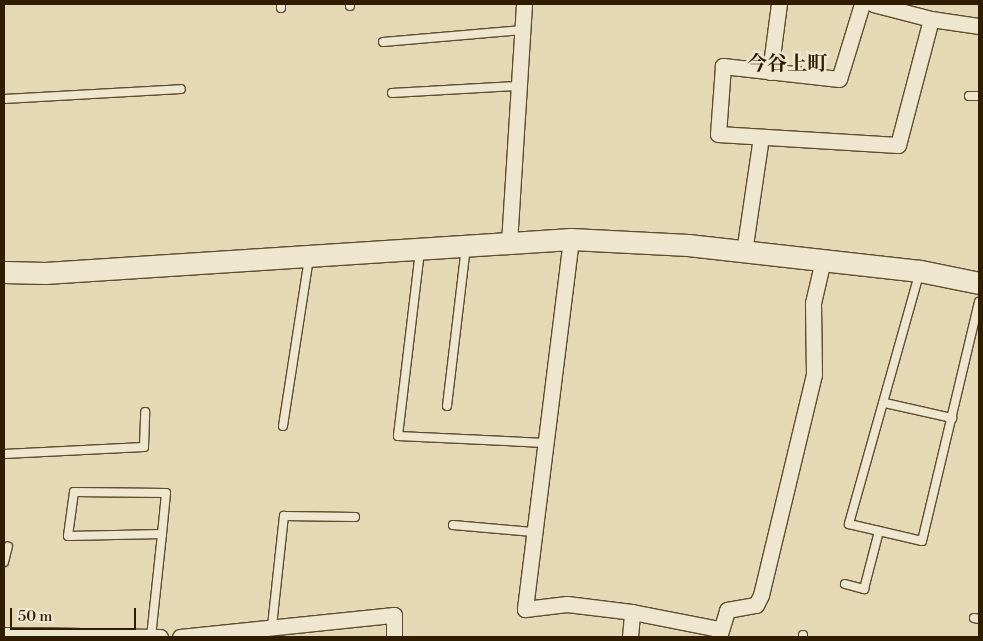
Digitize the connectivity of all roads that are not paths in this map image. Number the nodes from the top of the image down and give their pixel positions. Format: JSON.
{"nodes":[{"id":1,"x":524,"y":4,"type":"edge"},
{"id":2,"x":779,"y":4,"type":"edge"},
{"id":3,"x":862,"y":4,"type":"edge"},
{"id":4,"x":873,"y":4,"type":"edge"},
{"id":5,"x":924,"y":13,"type":"edge"},
{"id":6,"x":979,"y":26,"type":"edge"},
{"id":7,"x":522,"y":30,"type":"junction"},
{"id":8,"x":383,"y":42,"type":"dead end"},
{"id":9,"x":770,"y":72,"type":"junction"},
{"id":10,"x":517,"y":86,"type":"junction"},
{"id":11,"x":180,"y":89,"type":"dead end"},
{"id":12,"x":392,"y":93,"type":"dead end"},
{"id":13,"x":969,"y":96,"type":"dead end"},
{"id":14,"x":979,"y":96,"type":"edge"},
{"id":15,"x":4,"y":99,"type":"edge"},
{"id":16,"x":761,"y":137,"type":"junction"},
{"id":17,"x":571,"y":239,"type":"junction"},
{"id":18,"x":509,"y":242,"type":"junction"},
{"id":19,"x":466,"y":245,"type":"junction"},
{"id":20,"x":420,"y":249,"type":"junction"},
{"id":21,"x":744,"y":252,"type":"junction"},
{"id":22,"x":310,"y":256,"type":"junction"},
{"id":23,"x":823,"y":260,"type":"junction"},
{"id":24,"x":4,"y":272,"type":"edge"},
{"id":25,"x":920,"y":272,"type":"junction"},
{"id":26,"x":979,"y":283,"type":"edge"},
{"id":27,"x":979,"y":302,"type":"edge"},
{"id":28,"x":885,"y":403,"type":"junction"},
{"id":29,"x":447,"y":406,"type":"dead end"},
{"id":30,"x":145,"y":412,"type":"dead end"},
{"id":31,"x":952,"y":418,"type":"junction"},
{"id":32,"x":283,"y":426,"type":"dead end"},
{"id":33,"x":545,"y":443,"type":"junction"},
{"id":34,"x":4,"y":454,"type":"edge"},
{"id":35,"x":355,"y":517,"type":"dead end"},
{"id":36,"x":453,"y":525,"type":"dead end"},
{"id":37,"x":880,"y":531,"type":"junction"},
{"id":38,"x":533,"y":532,"type":"junction"},
{"id":39,"x":162,"y":534,"type":"junction"},
{"id":40,"x":8,"y":546,"type":"dead end"},
{"id":41,"x":4,"y":562,"type":"edge"},
{"id":42,"x":845,"y":584,"type":"dead end"},
{"id":43,"x":632,"y":612,"type":"junction"},
{"id":44,"x":272,"y":626,"type":"junction"},
{"id":45,"x":301,"y":630,"type":"edge"},
{"id":46,"x":719,"y":633,"type":"edge"},
{"id":47,"x":4,"y":635,"type":"edge"},
{"id":48,"x":220,"y":636,"type":"edge"},
{"id":49,"x":151,"y":637,"type":"edge"},
{"id":50,"x":160,"y":637,"type":"edge"},
{"id":51,"x":180,"y":637,"type":"edge"},
{"id":52,"x":394,"y":637,"type":"edge"},
{"id":53,"x":630,"y":637,"type":"edge"}],
"edges":[{"from":1,"to":7,"type":"street"},
{"from":2,"to":9,"type":"street"},
{"from":3,"to":9,"type":"street"},
{"from":4,"to":5,"type":"street"},
{"from":5,"to":6,"type":"street"},
{"from":5,"to":16,"type":"street"},
{"from":7,"to":8,"type":"lane"},
{"from":7,"to":10,"type":"street"},
{"from":9,"to":16,"type":"street"},
{"from":10,"to":12,"type":"lane"},
{"from":10,"to":18,"type":"street"},
{"from":11,"to":15,"type":"lane"},
{"from":13,"to":14,"type":"lane"},
{"from":16,"to":21,"type":"street"},
{"from":17,"to":18,"type":"street"},
{"from":17,"to":21,"type":"street"},
{"from":17,"to":33,"type":"street"},
{"from":18,"to":19,"type":"street"},
{"from":19,"to":20,"type":"street"},
{"from":19,"to":29,"type":"lane"},
{"from":20,"to":22,"type":"street"},
{"from":20,"to":33,"type":"lane"},
{"from":21,"to":23,"type":"street"},
{"from":22,"to":24,"type":"street"},
{"from":22,"to":32,"type":"lane"},
{"from":23,"to":25,"type":"street"},
{"from":23,"to":46,"type":"street"},
{"from":25,"to":26,"type":"street"},
{"from":25,"to":28,"type":"lane"},
{"from":27,"to":31,"type":"lane"},
{"from":28,"to":31,"type":"lane"},
{"from":28,"to":37,"type":"lane"},
{"from":30,"to":34,"type":"lane"},
{"from":31,"to":37,"type":"lane"},
{"from":33,"to":38,"type":"street"},
{"from":35,"to":44,"type":"lane"},
{"from":36,"to":38,"type":"lane"},
{"from":37,"to":42,"type":"lane"},
{"from":38,"to":43,"type":"street"},
{"from":39,"to":39,"type":"lane"},
{"from":39,"to":49,"type":"lane"},
{"from":40,"to":41,"type":"lane"},
{"from":43,"to":46,"type":"street"},
{"from":43,"to":53,"type":"street"},
{"from":44,"to":45,"type":"street"},
{"from":44,"to":48,"type":"street"},
{"from":45,"to":52,"type":"street"},
{"from":47,"to":49,"type":"street"},
{"from":48,"to":51,"type":"street"},
{"from":49,"to":50,"type":"street"}]}
